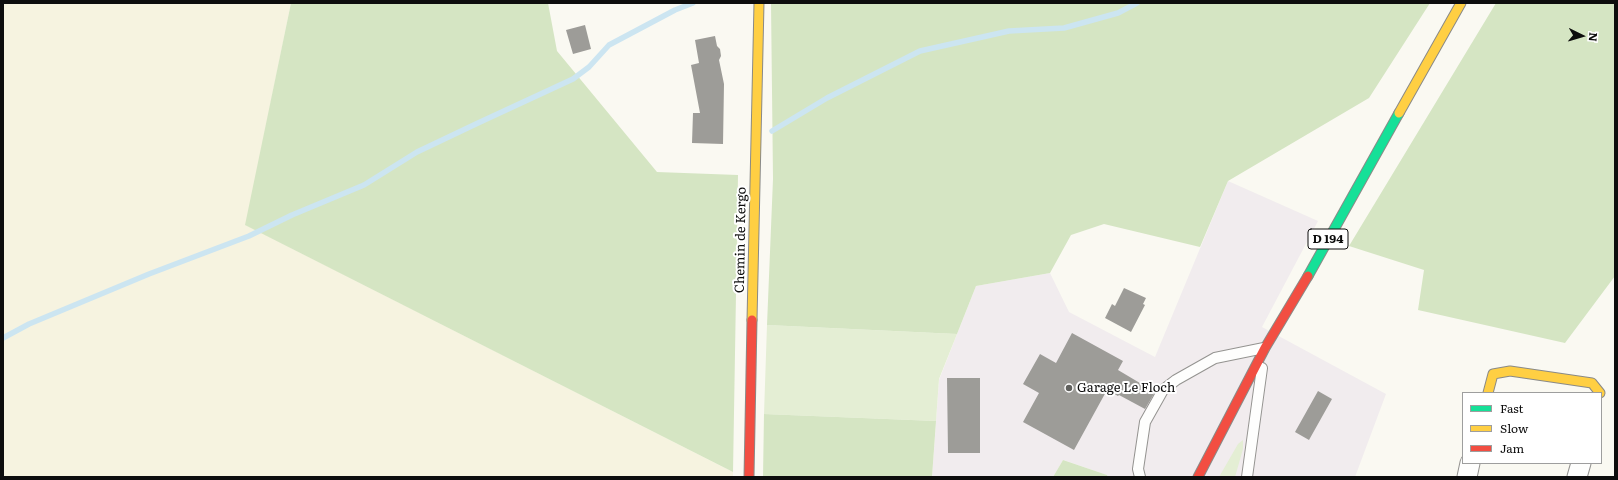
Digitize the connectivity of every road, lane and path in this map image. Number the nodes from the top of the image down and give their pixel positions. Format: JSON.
{"nodes":[{"id":1,"x":759,"y":3,"type":"edge"},
{"id":2,"x":1461,"y":3,"type":"edge"},
{"id":3,"x":1265,"y":348,"type":"junction"},
{"id":4,"x":1488,"y":392,"type":"edge"},
{"id":5,"x":1599,"y":392,"type":"edge"},
{"id":6,"x":1470,"y":464,"type":"edge"},
{"id":7,"x":1581,"y":464,"type":"edge"},
{"id":8,"x":750,"y":477,"type":"edge"},
{"id":9,"x":1140,"y":477,"type":"edge"},
{"id":10,"x":1198,"y":477,"type":"edge"},
{"id":11,"x":1247,"y":477,"type":"edge"},
{"id":12,"x":1467,"y":477,"type":"edge"},
{"id":13,"x":1577,"y":477,"type":"edge"}],
"edges":[{"from":1,"to":8,"type":"street","name":"Chemin de Kergo"},
{"from":2,"to":3,"type":"street","number":"D 194"},
{"from":3,"to":9,"type":"lane"},
{"from":3,"to":10,"type":"street","number":"D 194"},
{"from":3,"to":11,"type":"lane"},
{"from":4,"to":5,"type":"street"},
{"from":6,"to":12,"type":"street"},
{"from":7,"to":13,"type":"street"}]}
